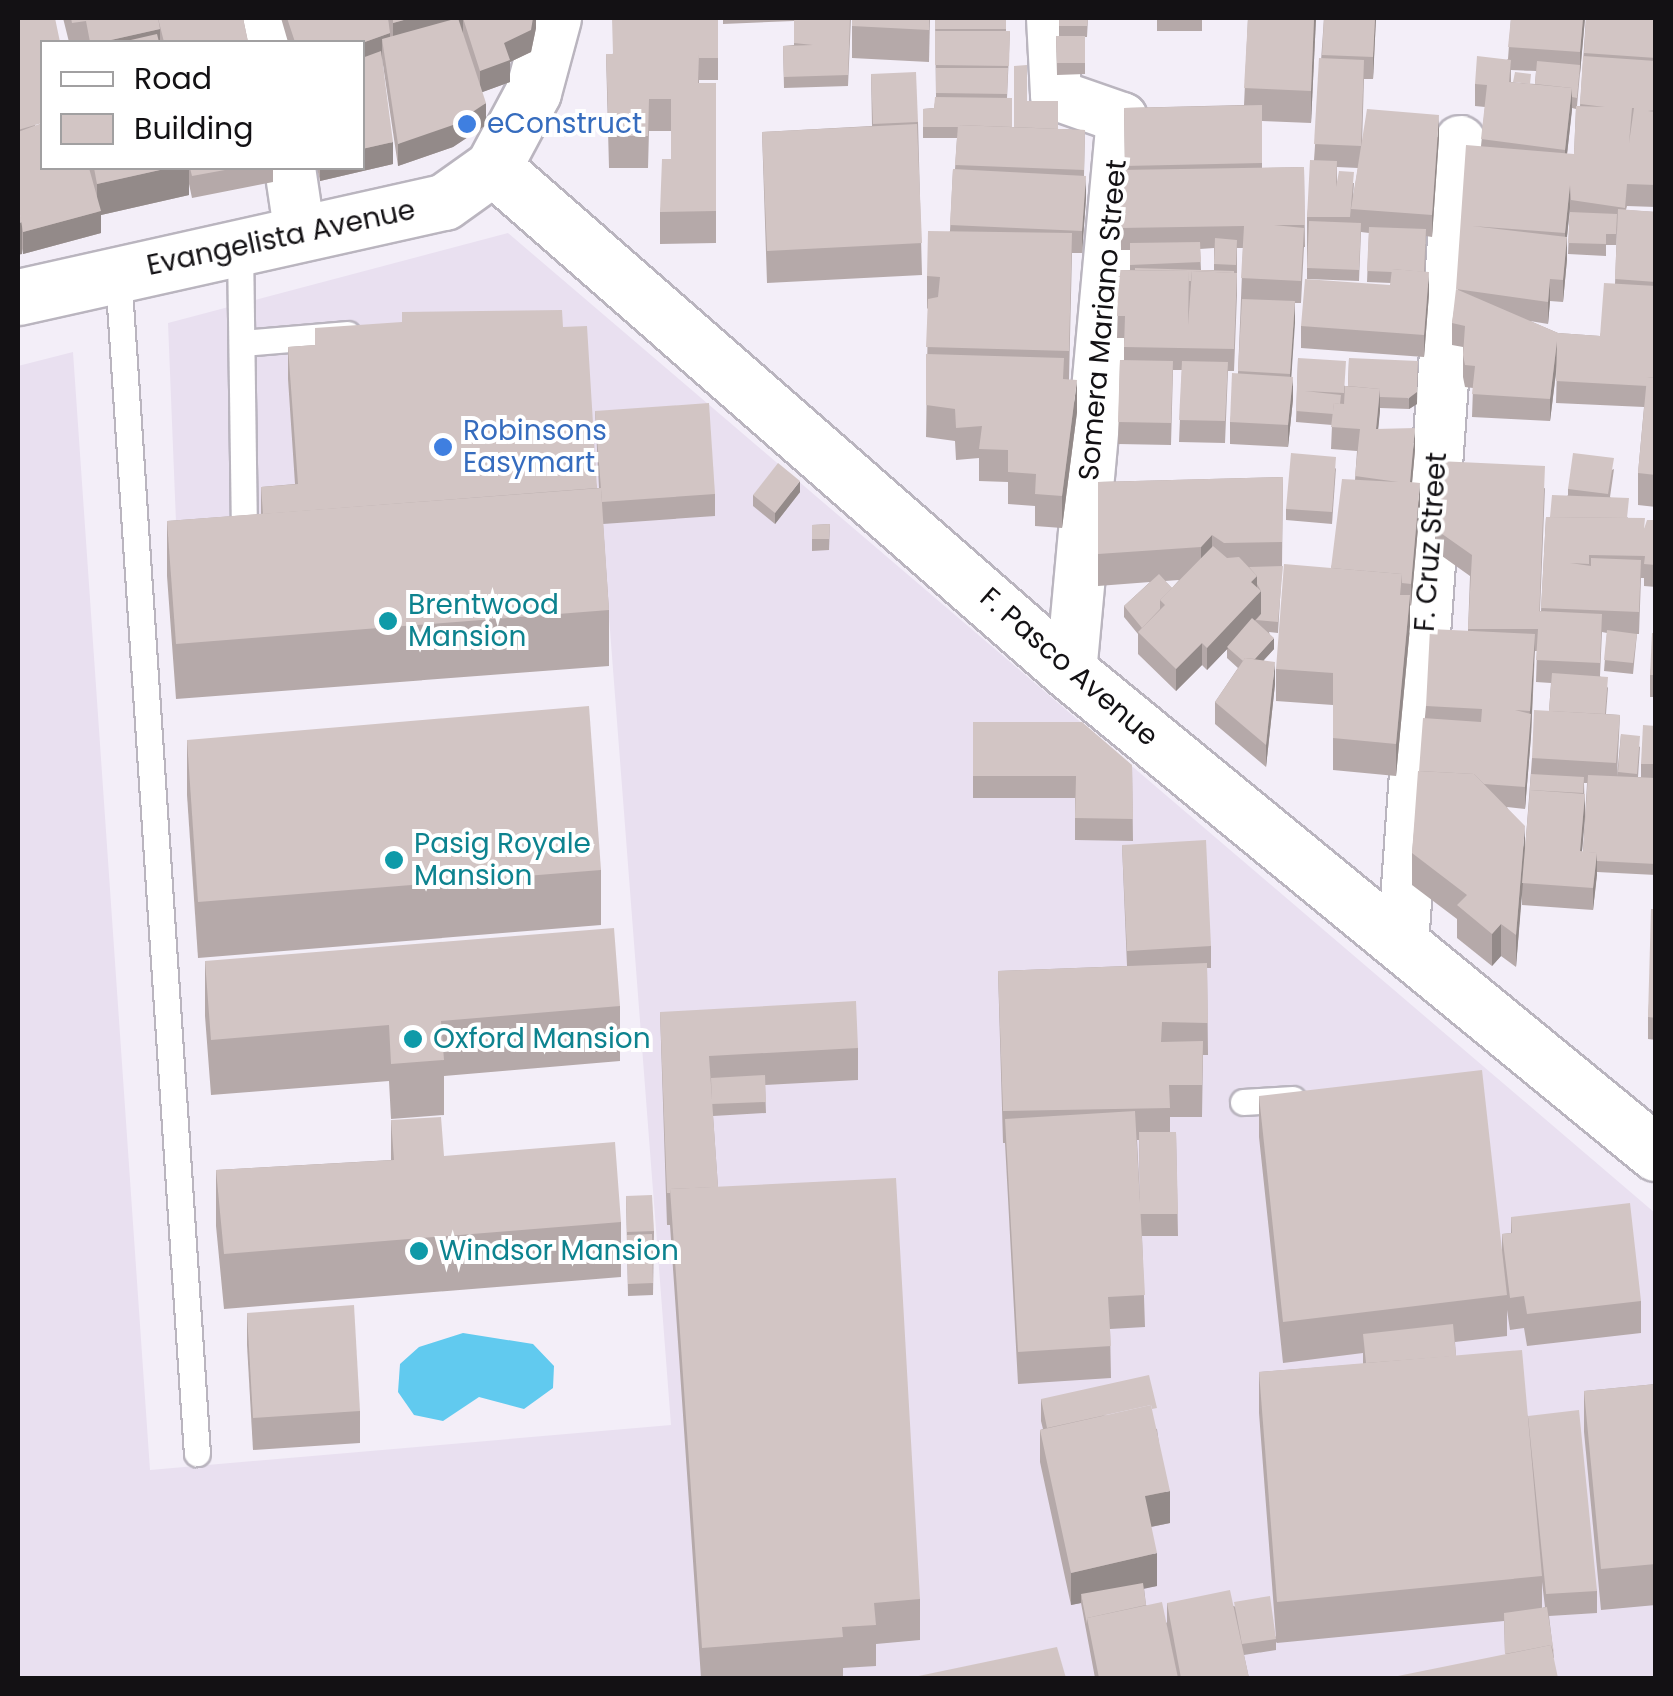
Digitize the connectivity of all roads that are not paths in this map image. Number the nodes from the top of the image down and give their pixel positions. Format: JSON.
{"nodes":[{"id":1,"x":553,"y":18,"type":"edge"},
{"id":2,"x":1052,"y":18,"type":"edge"},
{"id":3,"x":1460,"y":141,"type":"dead end"},
{"id":4,"x":494,"y":167,"type":"junction"},
{"id":5,"x":290,"y":170,"type":"edge"},
{"id":6,"x":300,"y":235,"type":"junction"},
{"id":7,"x":240,"y":247,"type":"junction"},
{"id":8,"x":118,"y":274,"type":"junction"},
{"id":9,"x":18,"y":297,"type":"edge"},
{"id":10,"x":378,"y":331,"type":"edge"},
{"id":11,"x":243,"y":343,"type":"junction"},
{"id":12,"x":244,"y":523,"type":"edge"},
{"id":13,"x":1071,"y":672,"type":"junction"},
{"id":14,"x":1403,"y":943,"type":"junction"},
{"id":15,"x":1314,"y":1098,"type":"edge"},
{"id":16,"x":1243,"y":1102,"type":"dead end"},
{"id":17,"x":1656,"y":1153,"type":"edge"},
{"id":18,"x":197,"y":1454,"type":"dead end"}],
"edges":[{"from":1,"to":4,"type":"street","name":"Evangelista Avenue"},
{"from":2,"to":13,"type":"street","name":"Somera Mariano Street"},
{"from":3,"to":14,"type":"street","name":"F. Cruz Street"},
{"from":4,"to":6,"type":"street","name":"Evangelista Avenue"},
{"from":4,"to":13,"type":"street","name":"F. Pasco Avenue"},
{"from":5,"to":6,"type":"street"},
{"from":6,"to":7,"type":"street","name":"Evangelista Avenue"},
{"from":7,"to":8,"type":"street","name":"Evangelista Avenue"},
{"from":7,"to":11,"type":"lane"},
{"from":8,"to":9,"type":"street","name":"Evangelista Avenue"},
{"from":8,"to":18,"type":"lane"},
{"from":10,"to":11,"type":"lane"},
{"from":11,"to":12,"type":"lane"},
{"from":13,"to":14,"type":"street","name":"F. Pasco Avenue"},
{"from":14,"to":17,"type":"street","name":"F. Pasco Avenue"},
{"from":15,"to":16,"type":"lane"}]}
